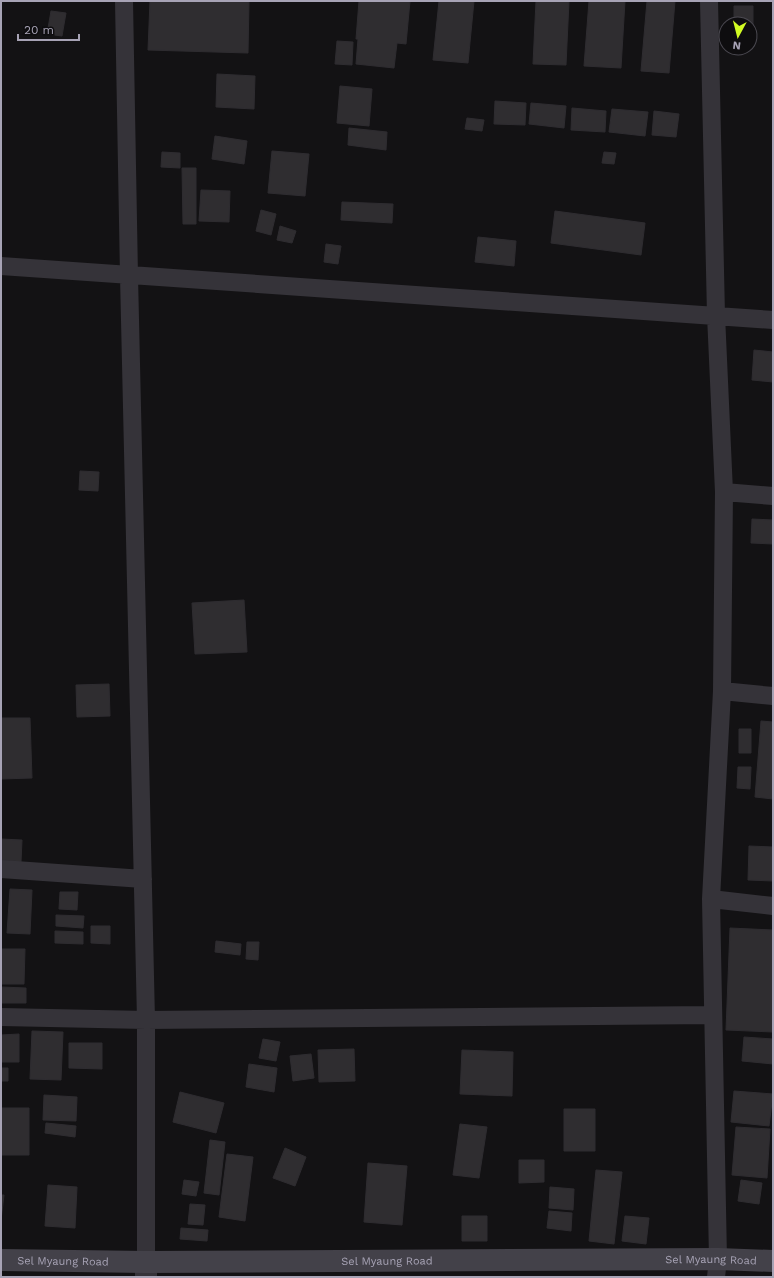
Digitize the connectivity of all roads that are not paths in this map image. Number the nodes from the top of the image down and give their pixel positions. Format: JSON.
{"nodes":[{"id":1,"x":124,"y":1,"type":"edge"},
{"id":2,"x":709,"y":1,"type":"edge"},
{"id":3,"x":1,"y":266,"type":"edge"},
{"id":4,"x":129,"y":276,"type":"junction"},
{"id":5,"x":716,"y":315,"type":"junction"},
{"id":6,"x":773,"y":320,"type":"edge"},
{"id":7,"x":724,"y":492,"type":"junction"},
{"id":8,"x":773,"y":496,"type":"edge"},
{"id":9,"x":722,"y":691,"type":"junction"},
{"id":10,"x":773,"y":696,"type":"edge"},
{"id":11,"x":1,"y":869,"type":"edge"},
{"id":12,"x":143,"y":879,"type":"junction"},
{"id":13,"x":711,"y":899,"type":"junction"},
{"id":14,"x":773,"y":906,"type":"edge"},
{"id":15,"x":713,"y":1015,"type":"junction"},
{"id":16,"x":1,"y":1017,"type":"edge"},
{"id":17,"x":146,"y":1020,"type":"junction"},
{"id":18,"x":1,"y":1260,"type":"edge"},
{"id":19,"x":773,"y":1261,"type":"edge"},
{"id":20,"x":717,"y":1268,"type":"edge"},
{"id":21,"x":146,"y":1270,"type":"edge"}],
"edges":[{"from":1,"to":4,"type":"street"},
{"from":2,"to":5,"type":"street"},
{"from":3,"to":4,"type":"street"},
{"from":4,"to":5,"type":"street"},
{"from":4,"to":12,"type":"street"},
{"from":5,"to":6,"type":"street"},
{"from":5,"to":7,"type":"street"},
{"from":7,"to":8,"type":"street"},
{"from":7,"to":9,"type":"street"},
{"from":9,"to":10,"type":"street"},
{"from":9,"to":13,"type":"street"},
{"from":11,"to":12,"type":"street"},
{"from":12,"to":17,"type":"street"},
{"from":13,"to":14,"type":"street"},
{"from":13,"to":15,"type":"street"},
{"from":15,"to":17,"type":"street"},
{"from":15,"to":20,"type":"street"},
{"from":16,"to":17,"type":"street"},
{"from":17,"to":21,"type":"street"},
{"from":18,"to":21,"type":"main road","name":"Sel Myaung Road"},
{"from":19,"to":20,"type":"main road","name":"Sel Myaung Road"},
{"from":20,"to":21,"type":"main road","name":"Sel Myaung Road"}]}
